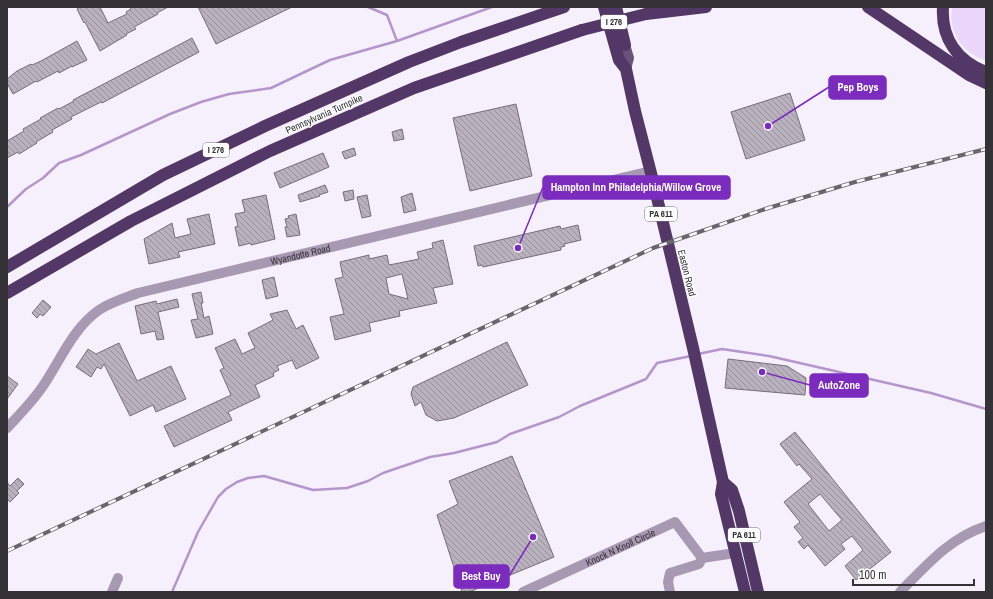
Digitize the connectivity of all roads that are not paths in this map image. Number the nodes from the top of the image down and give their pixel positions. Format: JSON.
{"nodes":[{"id":1,"x":564,"y":7,"type":"edge"},
{"id":2,"x":604,"y":7,"type":"edge"},
{"id":3,"x":616,"y":7,"type":"edge"},
{"id":4,"x":672,"y":7,"type":"edge"},
{"id":5,"x":706,"y":7,"type":"edge"},
{"id":6,"x":868,"y":7,"type":"edge"},
{"id":7,"x":943,"y":7,"type":"edge"},
{"id":8,"x":646,"y":14,"type":"junction"},
{"id":9,"x":625,"y":45,"type":"joint"},
{"id":10,"x":626,"y":69,"type":"junction"},
{"id":11,"x":986,"y":72,"type":"edge"},
{"id":12,"x":986,"y":83,"type":"edge"},
{"id":13,"x":651,"y":171,"type":"junction"},
{"id":14,"x":7,"y":267,"type":"edge"},
{"id":15,"x":7,"y":293,"type":"edge"},
{"id":16,"x":7,"y":428,"type":"edge"},
{"id":17,"x":724,"y":482,"type":"junction"},
{"id":18,"x":986,"y":526,"type":"edge"},
{"id":19,"x":735,"y":553,"type":"junction"},
{"id":20,"x":702,"y":558,"type":"junction"},
{"id":21,"x":118,"y":578,"type":"dead end"},
{"id":22,"x":112,"y":592,"type":"edge"},
{"id":23,"x":523,"y":592,"type":"edge"},
{"id":24,"x":670,"y":592,"type":"edge"},
{"id":25,"x":745,"y":592,"type":"edge"},
{"id":26,"x":758,"y":592,"type":"edge"},
{"id":27,"x":900,"y":592,"type":"edge"}],
"edges":[{"from":1,"to":14,"type":"highway","name":"Pennsylvania Turnpike","number":"I 276"},
{"from":2,"to":10,"type":"highway","name":"Easton Road","number":"PA 611"},
{"from":3,"to":9,"type":"highway","name":"Easton Road","number":"PA 611"},
{"from":4,"to":8,"type":"highway","name":"Pennsylvania Turnpike","number":"I 276"},
{"from":5,"to":8,"type":"highway"},
{"from":6,"to":12,"type":"highway"},
{"from":7,"to":11,"type":"highway"},
{"from":8,"to":15,"type":"highway","name":"Pennsylvania Turnpike","number":"I 276","bridge":true},
{"from":9,"to":10,"type":"main road","name":"Easton Road","number":"PA 611"},
{"from":10,"to":13,"type":"highway","name":"Easton Road","number":"PA 611"},
{"from":13,"to":16,"type":"street","name":"Wyandotte Road"},
{"from":13,"to":17,"type":"highway","name":"Easton Road","number":"PA 611"},
{"from":17,"to":19,"type":"highway","name":"Easton Road","number":"PA 611"},
{"from":17,"to":26,"type":"highway","name":"Easton Road","number":"PA 611"},
{"from":18,"to":27,"type":"street"},
{"from":19,"to":20,"type":"street"},
{"from":19,"to":25,"type":"highway","name":"Easton Road","number":"PA 611"},
{"from":20,"to":23,"type":"street","name":"Knock N Knoll Circle"},
{"from":20,"to":24,"type":"street"},
{"from":21,"to":22,"type":"street"}]}
